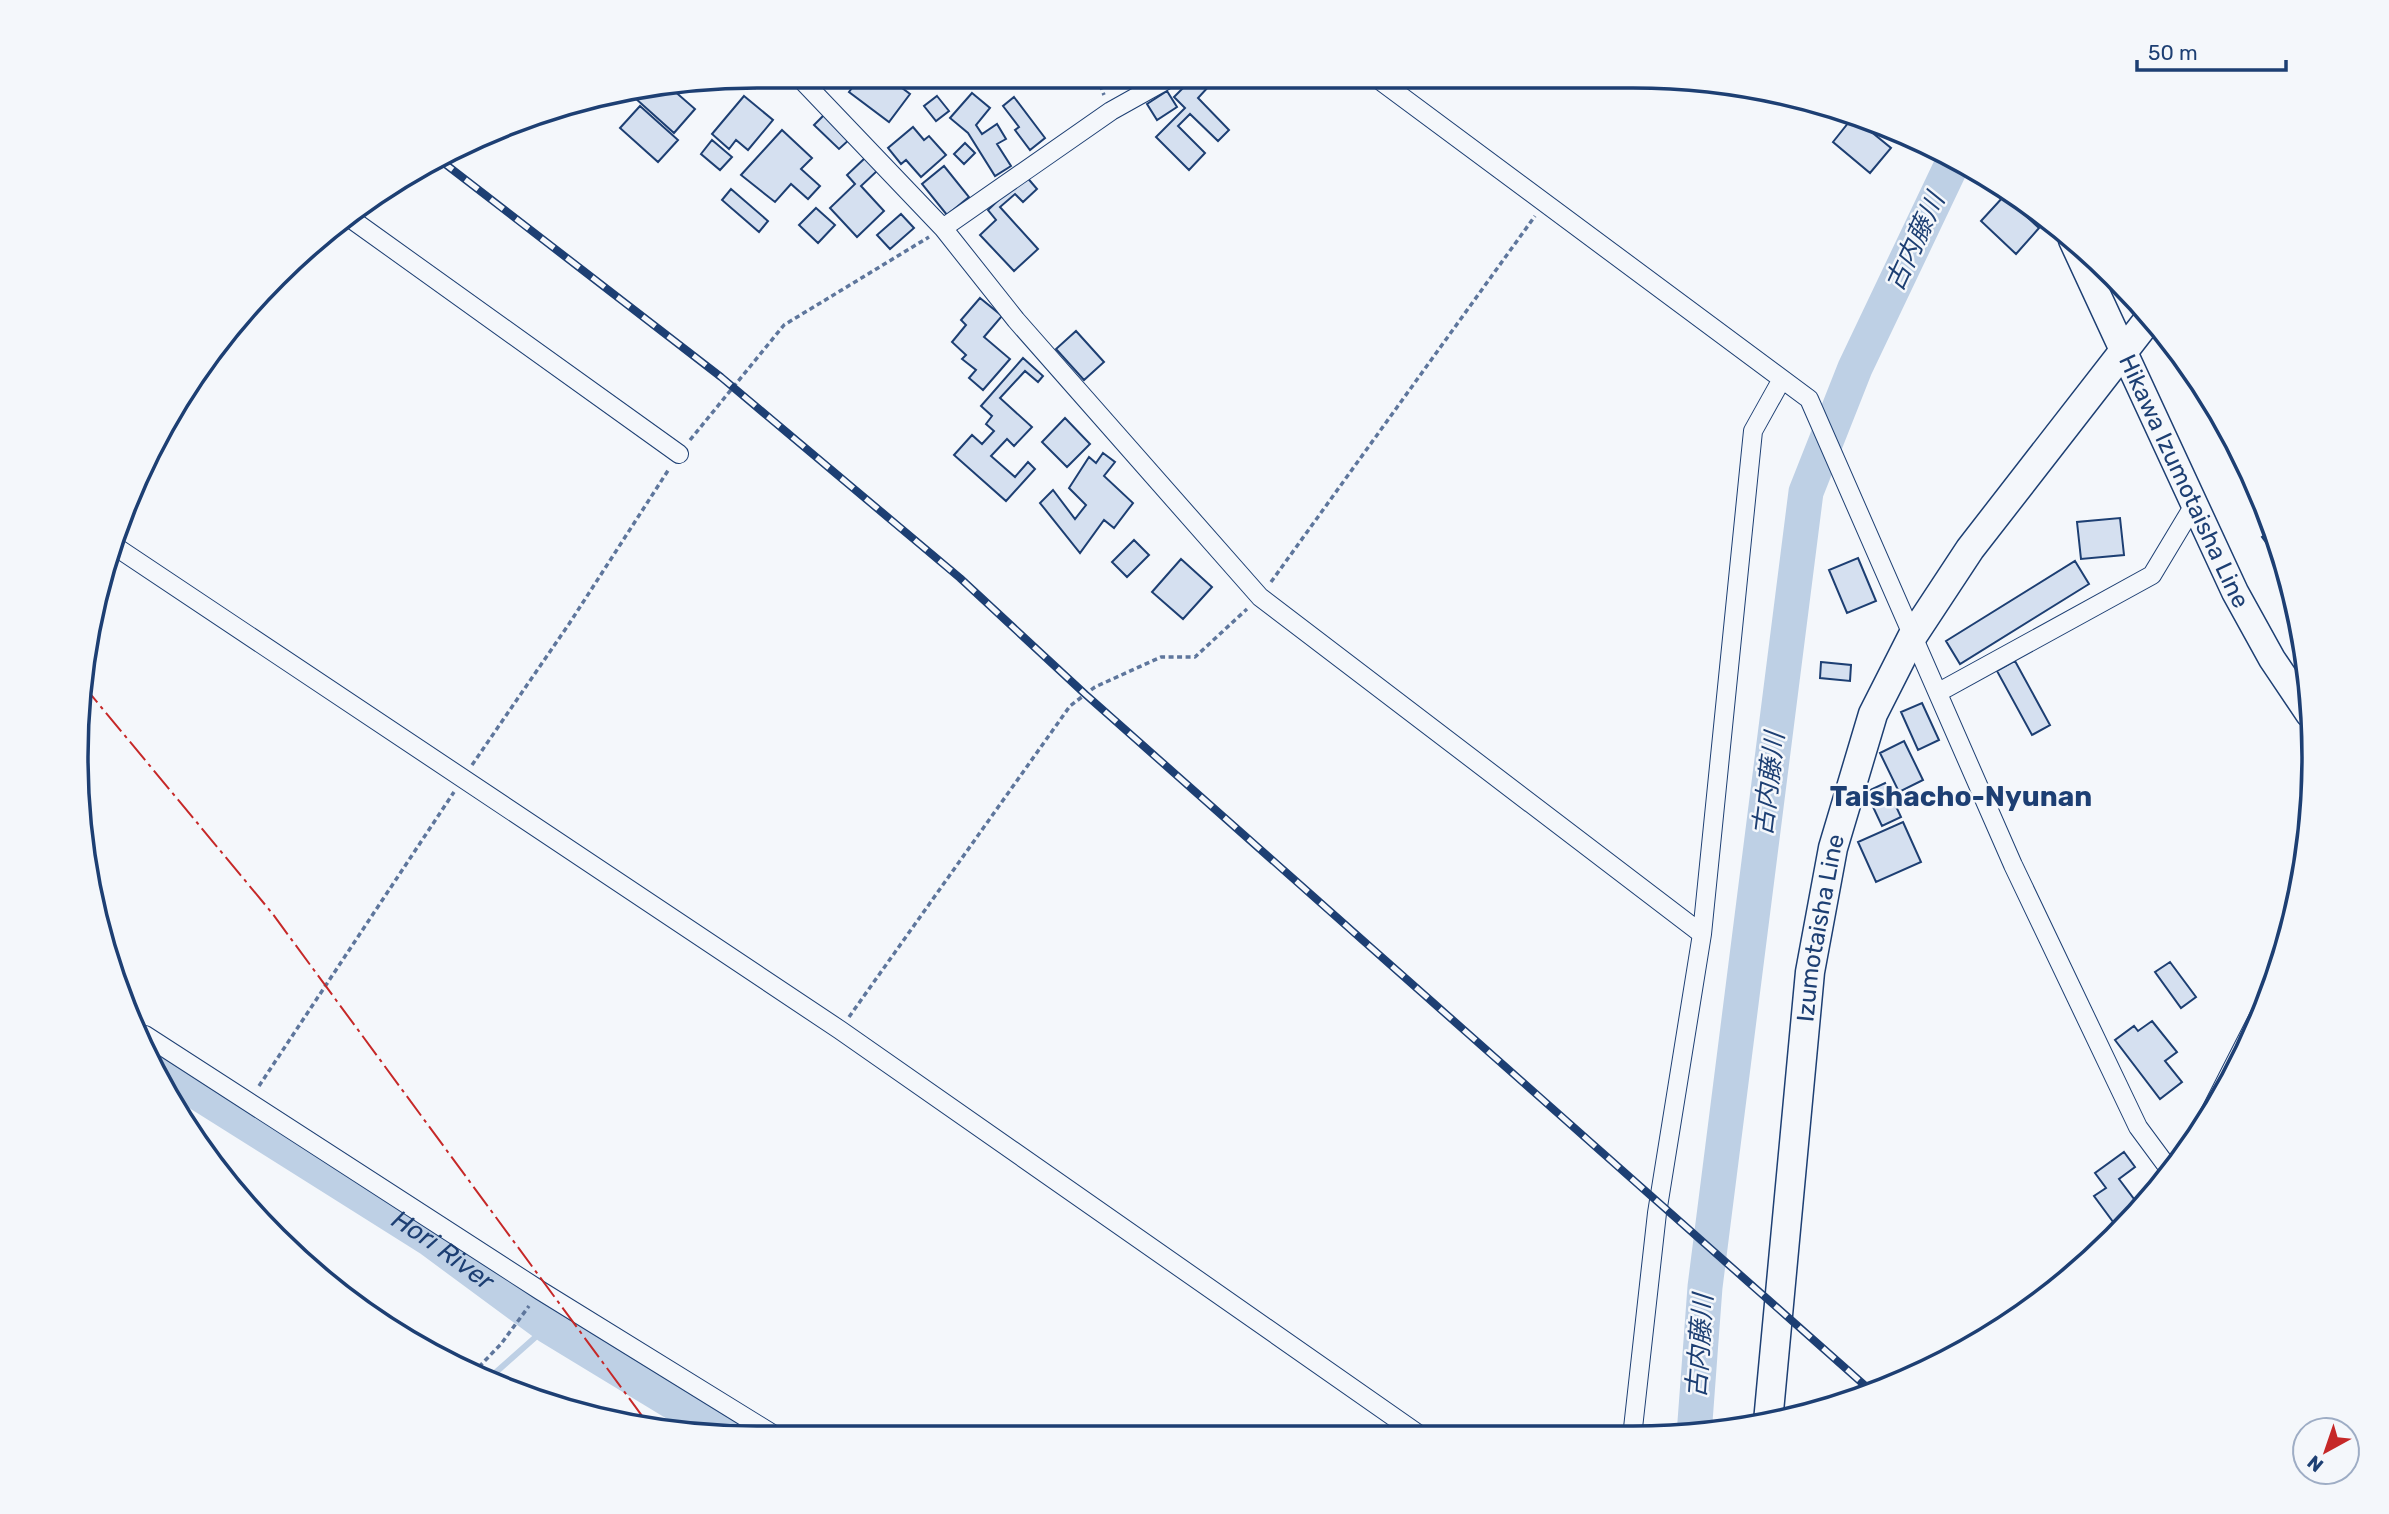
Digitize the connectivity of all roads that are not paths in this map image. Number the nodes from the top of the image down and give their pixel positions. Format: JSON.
{"nodes":[{"id":1,"x":809,"y":88,"type":"edge"},
{"id":2,"x":1152,"y":88,"type":"edge"},
{"id":3,"x":1390,"y":88,"type":"edge"},
{"id":4,"x":355,"y":222,"type":"edge"},
{"id":5,"x":943,"y":229,"type":"junction"},
{"id":6,"x":2082,"y":262,"type":"edge"},
{"id":7,"x":2143,"y":326,"type":"edge"},
{"id":8,"x":2122,"y":353,"type":"junction"},
{"id":9,"x":1782,"y":379,"type":"junction"},
{"id":10,"x":679,"y":453,"type":"road end"},
{"id":11,"x":2194,"y":506,"type":"junction"},
{"id":12,"x":120,"y":550,"type":"edge"},
{"id":13,"x":1912,"y":637,"type":"junction"},
{"id":14,"x":1939,"y":692,"type":"junction"},
{"id":15,"x":2299,"y":699,"type":"edge"},
{"id":16,"x":1702,"y":934,"type":"junction"},
{"id":17,"x":150,"y":1038,"type":"edge"},
{"id":18,"x":2165,"y":1163,"type":"edge"},
{"id":19,"x":1769,"y":1413,"type":"edge"},
{"id":20,"x":759,"y":1426,"type":"edge"},
{"id":21,"x":1407,"y":1426,"type":"edge"},
{"id":22,"x":1633,"y":1426,"type":"edge"}],
"edges":[{"from":1,"to":5,"type":"street"},
{"from":2,"to":5,"type":"street"},
{"from":3,"to":9,"type":"street"},
{"from":4,"to":10,"type":"street"},
{"from":5,"to":16,"type":"street"},
{"from":6,"to":8,"type":"main road","name":"Hikawa Izumotaisha Line"},
{"from":7,"to":8,"type":"main road","name":"Izumotaisha Line"},
{"from":8,"to":11,"type":"main road","name":"Hikawa Izumotaisha Line"},
{"from":8,"to":13,"type":"main road","name":"Izumotaisha Line"},
{"from":9,"to":13,"type":"street"},
{"from":9,"to":16,"type":"street"},
{"from":11,"to":14,"type":"street"},
{"from":11,"to":15,"type":"main road","name":"Hikawa Izumotaisha Line"},
{"from":12,"to":21,"type":"street"},
{"from":13,"to":14,"type":"street"},
{"from":13,"to":19,"type":"main road","name":"Izumotaisha Line"},
{"from":14,"to":18,"type":"street"},
{"from":16,"to":22,"type":"street"},
{"from":17,"to":20,"type":"street"}]}
